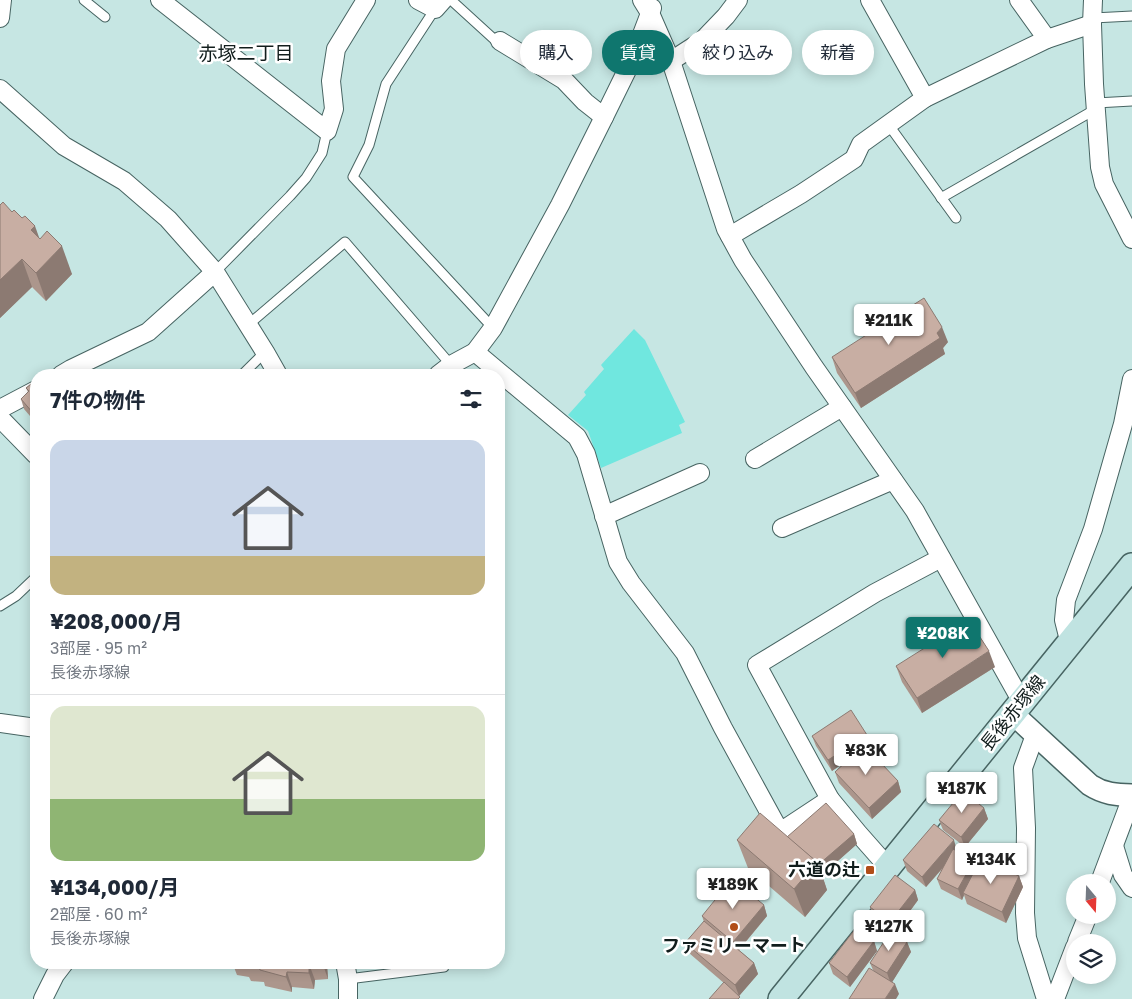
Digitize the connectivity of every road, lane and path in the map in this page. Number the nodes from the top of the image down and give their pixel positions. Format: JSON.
{"nodes":[{"id":1,"x":2,"y":0,"type":"edge"},
{"id":2,"x":160,"y":0,"type":"edge"},
{"id":3,"x":366,"y":0,"type":"edge"},
{"id":4,"x":418,"y":0,"type":"edge"},
{"id":5,"x":451,"y":0,"type":"edge"},
{"id":6,"x":738,"y":0,"type":"edge"},
{"id":7,"x":870,"y":0,"type":"edge"},
{"id":8,"x":1020,"y":0,"type":"edge"},
{"id":9,"x":1093,"y":0,"type":"edge"},
{"id":10,"x":89,"y":1,"type":"edge"},
{"id":11,"x":649,"y":4,"type":"edge"},
{"id":12,"x":439,"y":5,"type":"edge"},
{"id":13,"x":1132,"y":16,"type":"edge"},
{"id":14,"x":105,"y":17,"type":"dead end"},
{"id":15,"x":0,"y":18,"type":"edge"},
{"id":16,"x":1092,"y":21,"type":"junction"},
{"id":17,"x":659,"y":30,"type":"edge"},
{"id":18,"x":1047,"y":39,"type":"junction"},
{"id":19,"x":500,"y":41,"type":"joint"},
{"id":20,"x":674,"y":59,"type":"edge"},
{"id":21,"x":674,"y":70,"type":"edge"},
{"id":22,"x":0,"y":89,"type":"edge"},
{"id":23,"x":925,"y":98,"type":"junction"},
{"id":24,"x":1132,"y":101,"type":"edge"},
{"id":25,"x":1096,"y":106,"type":"junction"},
{"id":26,"x":604,"y":117,"type":"junction"},
{"id":27,"x":888,"y":124,"type":"junction"},
{"id":28,"x":327,"y":130,"type":"junction"},
{"id":29,"x":941,"y":198,"type":"junction"},
{"id":30,"x":956,"y":218,"type":"dead end"},
{"id":31,"x":730,"y":236,"type":"junction"},
{"id":32,"x":1132,"y":239,"type":"edge"},
{"id":33,"x":215,"y":272,"type":"junction"},
{"id":34,"x":248,"y":325,"type":"junction"},
{"id":35,"x":493,"y":328,"type":"junction"},
{"id":36,"x":265,"y":352,"type":"junction"},
{"id":37,"x":476,"y":352,"type":"junction"},
{"id":38,"x":71,"y":369,"type":"edge"},
{"id":39,"x":248,"y":369,"type":"edge"},
{"id":40,"x":275,"y":369,"type":"edge"},
{"id":41,"x":443,"y":369,"type":"edge"},
{"id":42,"x":446,"y":369,"type":"edge"},
{"id":43,"x":496,"y":369,"type":"edge"},
{"id":44,"x":505,"y":376,"type":"edge"},
{"id":45,"x":1132,"y":379,"type":"edge"},
{"id":46,"x":30,"y":393,"type":"edge"},
{"id":47,"x":842,"y":407,"type":"junction"},
{"id":48,"x":0,"y":409,"type":"edge"},
{"id":49,"x":0,"y":418,"type":"edge"},
{"id":50,"x":30,"y":449,"type":"edge"},
{"id":51,"x":755,"y":459,"type":"dead end"},
{"id":52,"x":700,"y":473,"type":"dead end"},
{"id":53,"x":893,"y":480,"type":"junction"},
{"id":54,"x":604,"y":516,"type":"junction"},
{"id":55,"x":782,"y":528,"type":"dead end"},
{"id":56,"x":941,"y":558,"type":"junction"},
{"id":57,"x":1132,"y":566,"type":"edge"},
{"id":58,"x":30,"y":582,"type":"edge"},
{"id":59,"x":0,"y":606,"type":"edge"},
{"id":60,"x":1070,"y":644,"type":"junction"},
{"id":61,"x":1017,"y":708,"type":"junction"},
{"id":62,"x":0,"y":723,"type":"edge"},
{"id":63,"x":30,"y":727,"type":"edge"},
{"id":64,"x":1035,"y":735,"type":"junction"},
{"id":65,"x":1132,"y":796,"type":"edge"},
{"id":66,"x":830,"y":799,"type":"junction"},
{"id":67,"x":1114,"y":846,"type":"junction"},
{"id":68,"x":888,"y":867,"type":"junction"},
{"id":69,"x":1103,"y":874,"type":"edge"},
{"id":70,"x":1132,"y":888,"type":"edge"},
{"id":71,"x":60,"y":969,"type":"edge"},
{"id":72,"x":395,"y":969,"type":"edge"},
{"id":73,"x":1066,"y":970,"type":"edge"},
{"id":74,"x":346,"y":971,"type":"edge"},
{"id":75,"x":44,"y":999,"type":"edge"},
{"id":76,"x":348,"y":999,"type":"edge"},
{"id":77,"x":781,"y":999,"type":"edge"},
{"id":78,"x":1046,"y":999,"type":"edge"},
{"id":79,"x":1055,"y":999,"type":"edge"}],
"edges":[{"from":1,"to":15,"type":"street"},
{"from":2,"to":28,"type":"street"},
{"from":3,"to":28,"type":"street"},
{"from":4,"to":12,"type":"street"},
{"from":5,"to":19,"type":"lane"},
{"from":6,"to":20,"type":"street"},
{"from":7,"to":23,"type":"street"},
{"from":8,"to":18,"type":"street"},
{"from":9,"to":16,"type":"street"},
{"from":10,"to":14,"type":"lane"},
{"from":11,"to":17,"type":"street"},
{"from":11,"to":26,"type":"street"},
{"from":12,"to":35,"type":"lane"},
{"from":13,"to":16,"type":"lane"},
{"from":16,"to":18,"type":"street"},
{"from":16,"to":25,"type":"street"},
{"from":18,"to":23,"type":"street"},
{"from":19,"to":26,"type":"street"},
{"from":21,"to":31,"type":"street"},
{"from":22,"to":33,"type":"street"},
{"from":23,"to":27,"type":"street"},
{"from":24,"to":25,"type":"lane"},
{"from":25,"to":29,"type":"lane"},
{"from":25,"to":32,"type":"street"},
{"from":26,"to":35,"type":"street"},
{"from":27,"to":29,"type":"lane"},
{"from":27,"to":31,"type":"street"},
{"from":28,"to":33,"type":"lane"},
{"from":29,"to":30,"type":"lane"},
{"from":31,"to":47,"type":"street"},
{"from":33,"to":34,"type":"street"},
{"from":33,"to":38,"type":"street"},
{"from":34,"to":36,"type":"street"},
{"from":34,"to":41,"type":"lane"},
{"from":35,"to":37,"type":"street"},
{"from":36,"to":39,"type":"lane"},
{"from":36,"to":40,"type":"street"},
{"from":37,"to":42,"type":"street"},
{"from":37,"to":43,"type":"street"},
{"from":44,"to":54,"type":"street"},
{"from":45,"to":60,"type":"street"},
{"from":46,"to":48,"type":"street"},
{"from":47,"to":51,"type":"street"},
{"from":47,"to":53,"type":"street"},
{"from":49,"to":50,"type":"street"},
{"from":52,"to":54,"type":"street"},
{"from":53,"to":55,"type":"street"},
{"from":53,"to":56,"type":"street"},
{"from":54,"to":66,"type":"street"},
{"from":56,"to":61,"type":"street"},
{"from":56,"to":66,"type":"street"},
{"from":57,"to":60,"type":"main road","name":"長後赤塚線"},
{"from":58,"to":59,"type":"lane"},
{"from":60,"to":61,"type":"main road","name":"長後赤塚線"},
{"from":61,"to":64,"type":"street"},
{"from":61,"to":68,"type":"main road","name":"長後赤塚線"},
{"from":62,"to":63,"type":"street"},
{"from":64,"to":65,"type":"street"},
{"from":64,"to":78,"type":"street"},
{"from":65,"to":67,"type":"street"},
{"from":66,"to":68,"type":"street"},
{"from":67,"to":69,"type":"street"},
{"from":67,"to":70,"type":"street"},
{"from":68,"to":77,"type":"main road","name":"長後赤塚線"},
{"from":71,"to":75,"type":"street"},
{"from":72,"to":74,"type":"lane"},
{"from":73,"to":79,"type":"street"},
{"from":74,"to":76,"type":"street"}]}
